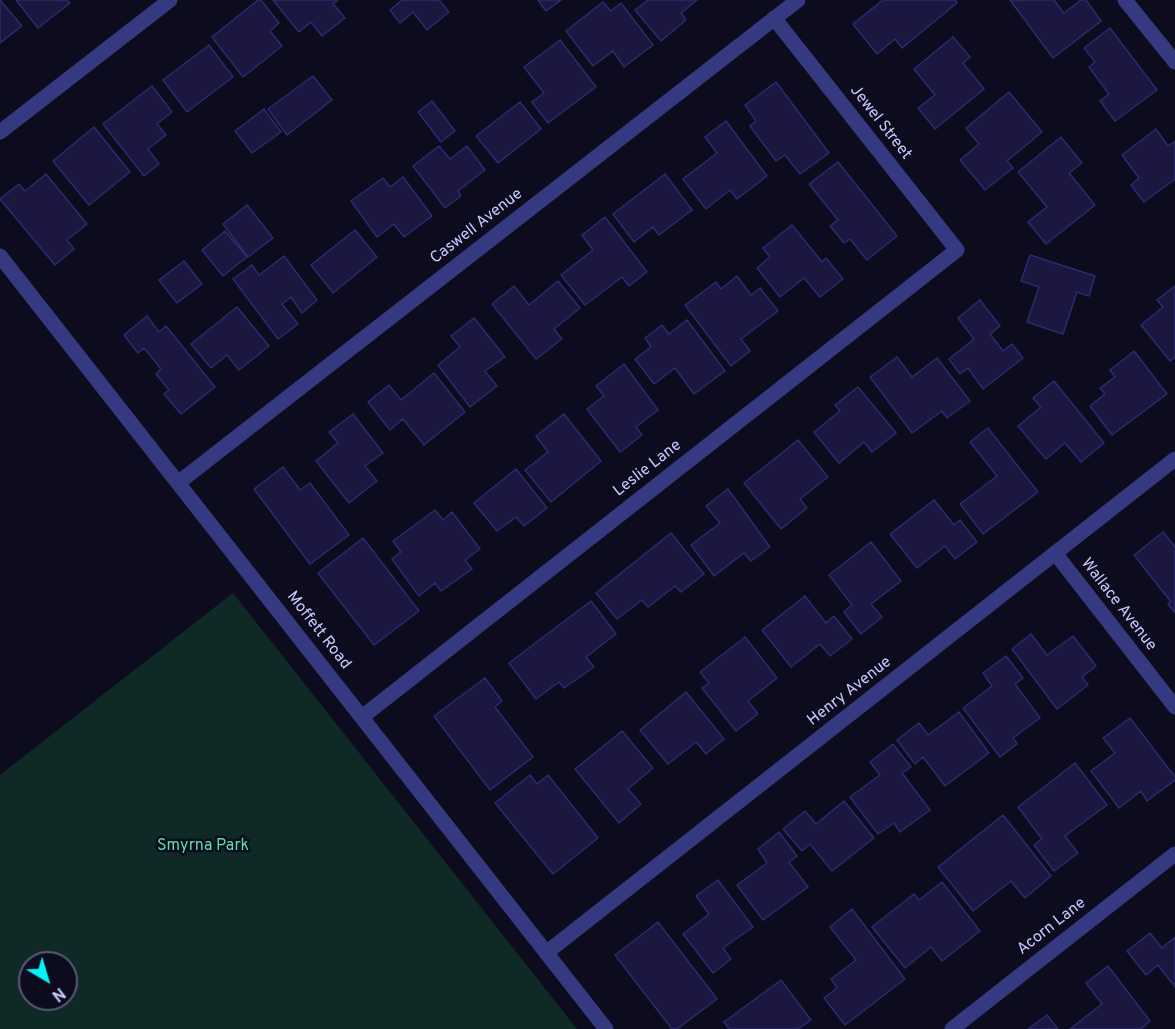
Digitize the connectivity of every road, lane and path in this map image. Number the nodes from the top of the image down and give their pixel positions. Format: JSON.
{"nodes":[{"id":1,"x":171,"y":0,"type":"edge"},
{"id":2,"x":798,"y":0,"type":"edge"},
{"id":3,"x":1125,"y":0,"type":"edge"},
{"id":4,"x":774,"y":18,"type":"junction"},
{"id":5,"x":1175,"y":62,"type":"edge"},
{"id":6,"x":0,"y":132,"type":"edge"},
{"id":7,"x":957,"y":250,"type":"joint"},
{"id":8,"x":0,"y":256,"type":"edge"},
{"id":9,"x":1175,"y":459,"type":"edge"},
{"id":10,"x":178,"y":483,"type":"junction"},
{"id":11,"x":1055,"y":553,"type":"junction"},
{"id":12,"x":1175,"y":707,"type":"edge"},
{"id":13,"x":362,"y":717,"type":"junction"},
{"id":14,"x":1175,"y":854,"type":"edge"},
{"id":15,"x":546,"y":953,"type":"junction"},
{"id":16,"x":606,"y":1029,"type":"edge"},
{"id":17,"x":952,"y":1029,"type":"edge"}],
"edges":[{"from":1,"to":6,"type":"street"},
{"from":2,"to":4,"type":"street","name":"Caswell Avenue"},
{"from":3,"to":5,"type":"street"},
{"from":4,"to":7,"type":"street","name":"Jewel Street"},
{"from":4,"to":10,"type":"street","name":"Caswell Avenue"},
{"from":7,"to":13,"type":"street","name":"Leslie Lane"},
{"from":8,"to":10,"type":"street","name":"Moffett Road"},
{"from":9,"to":11,"type":"street","name":"Henry Avenue"},
{"from":10,"to":13,"type":"street","name":"Moffett Road"},
{"from":11,"to":12,"type":"street","name":"Wallace Avenue"},
{"from":11,"to":15,"type":"street","name":"Henry Avenue"},
{"from":13,"to":15,"type":"street","name":"Moffett Road"},
{"from":14,"to":17,"type":"street","name":"Acorn Lane"},
{"from":15,"to":16,"type":"street","name":"Moffett Road"}]}
